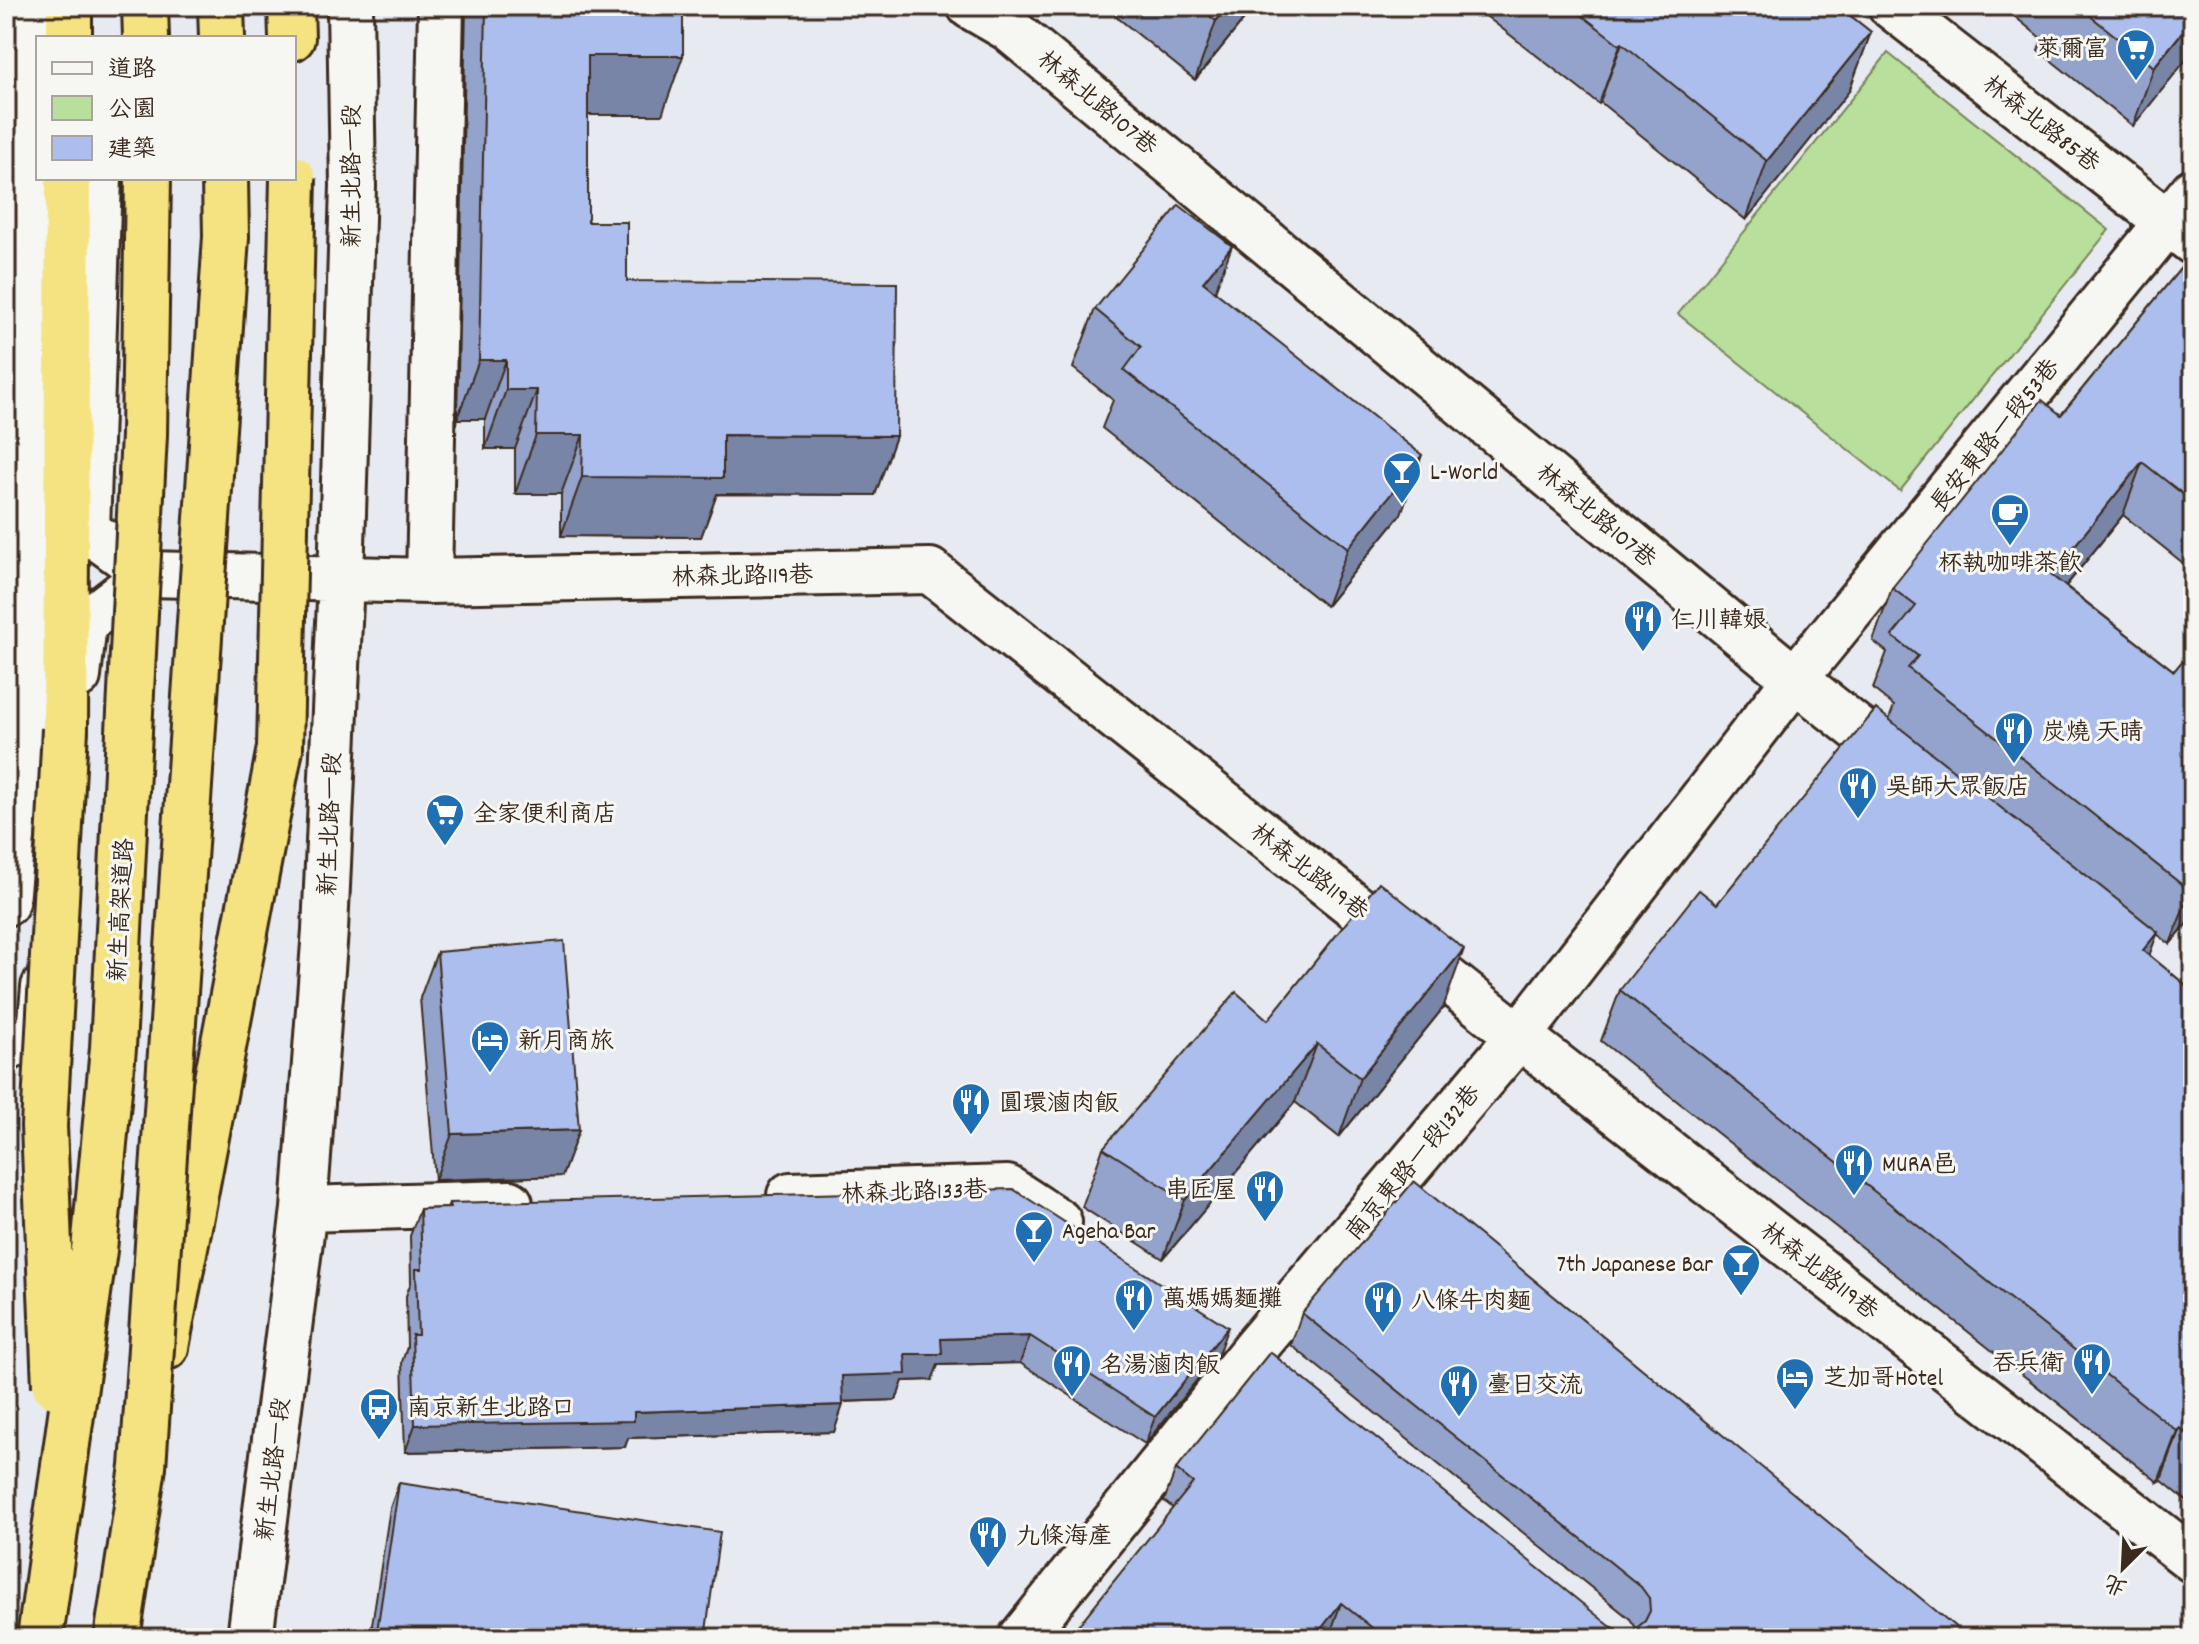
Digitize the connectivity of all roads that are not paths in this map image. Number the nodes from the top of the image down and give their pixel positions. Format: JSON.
{"nodes":[{"id":1,"x":32,"y":6,"type":"edge"},
{"id":2,"x":69,"y":6,"type":"edge"},
{"id":3,"x":145,"y":6,"type":"edge"},
{"id":4,"x":221,"y":6,"type":"edge"},
{"id":5,"x":291,"y":6,"type":"edge"},
{"id":6,"x":350,"y":6,"type":"edge"},
{"id":7,"x":441,"y":6,"type":"edge"},
{"id":8,"x":970,"y":6,"type":"edge"},
{"id":9,"x":1891,"y":6,"type":"edge"},
{"id":10,"x":1017,"y":17,"type":"edge"},
{"id":11,"x":69,"y":36,"type":"edge"},
{"id":12,"x":146,"y":36,"type":"edge"},
{"id":13,"x":222,"y":36,"type":"edge"},
{"id":14,"x":292,"y":36,"type":"edge"},
{"id":15,"x":27,"y":97,"type":"edge"},
{"id":16,"x":68,"y":180,"type":"edge"},
{"id":17,"x":99,"y":180,"type":"edge"},
{"id":18,"x":148,"y":180,"type":"edge"},
{"id":19,"x":225,"y":180,"type":"edge"},
{"id":20,"x":293,"y":180,"type":"edge"},
{"id":21,"x":2185,"y":218,"type":"edge"},
{"id":22,"x":148,"y":574,"type":"junction"},
{"id":23,"x":341,"y":579,"type":"junction"},
{"id":24,"x":429,"y":581,"type":"junction"},
{"id":25,"x":18,"y":622,"type":"edge"},
{"id":26,"x":1795,"y":679,"type":"junction"},
{"id":27,"x":1932,"y":787,"type":"edge"},
{"id":28,"x":6,"y":903,"type":"edge"},
{"id":29,"x":1519,"y":1036,"type":"junction"},
{"id":30,"x":6,"y":1049,"type":"edge"},
{"id":31,"x":751,"y":1196,"type":"edge"},
{"id":32,"x":544,"y":1202,"type":"edge"},
{"id":33,"x":304,"y":1209,"type":"junction"},
{"id":34,"x":1098,"y":1247,"type":"edge"},
{"id":35,"x":1216,"y":1323,"type":"edge"},
{"id":36,"x":1267,"y":1358,"type":"junction"},
{"id":37,"x":143,"y":1467,"type":"junction"},
{"id":38,"x":60,"y":1505,"type":"junction"},
{"id":39,"x":2193,"y":1560,"type":"edge"},
{"id":40,"x":40,"y":1638,"type":"edge"},
{"id":41,"x":117,"y":1638,"type":"edge"},
{"id":42,"x":250,"y":1638,"type":"edge"},
{"id":43,"x":1021,"y":1638,"type":"edge"}],
"edges":[{"from":1,"to":15,"type":"street"},
{"from":2,"to":11,"type":"highway"},
{"from":3,"to":12,"type":"highway"},
{"from":4,"to":13,"type":"highway"},
{"from":5,"to":14,"type":"highway"},
{"from":6,"to":23,"type":"street","name":"新生北路一段"},
{"from":7,"to":24,"type":"street"},
{"from":8,"to":10,"type":"street","name":"林森北路107巷"},
{"from":9,"to":21,"type":"street","name":"林森北路85巷"},
{"from":10,"to":26,"type":"street","name":"林森北路107巷"},
{"from":15,"to":25,"type":"street"},
{"from":16,"to":38,"type":"highway","bridge":true},
{"from":17,"to":22,"type":"street"},
{"from":18,"to":38,"type":"highway","name":"新生高架道路","bridge":true},
{"from":19,"to":37,"type":"highway","bridge":true},
{"from":20,"to":37,"type":"highway","bridge":true},
{"from":21,"to":26,"type":"street","name":"長安東路一段53巷"},
{"from":22,"to":23,"type":"street","name":"林森北路119巷"},
{"from":22,"to":30,"type":"street"},
{"from":23,"to":24,"type":"street","name":"林森北路119巷"},
{"from":23,"to":33,"type":"street","name":"新生北路一段"},
{"from":24,"to":29,"type":"street","name":"林森北路119巷"},
{"from":25,"to":28,"type":"street"},
{"from":26,"to":27,"type":"street","name":"林森北路107巷"},
{"from":26,"to":29,"type":"street","name":"南京東路一段132巷"},
{"from":29,"to":36,"type":"street","name":"南京東路一段132巷"},
{"from":29,"to":39,"type":"street","name":"林森北路119巷"},
{"from":31,"to":34,"type":"street","name":"林森北路133巷"},
{"from":32,"to":33,"type":"street"},
{"from":33,"to":42,"type":"street","name":"新生北路一段"},
{"from":35,"to":36,"type":"street"},
{"from":36,"to":43,"type":"street","name":"南京東路一段132巷"},
{"from":37,"to":41,"type":"highway","bridge":true},
{"from":38,"to":40,"type":"highway","name":"新生高架道路","bridge":true}]}
